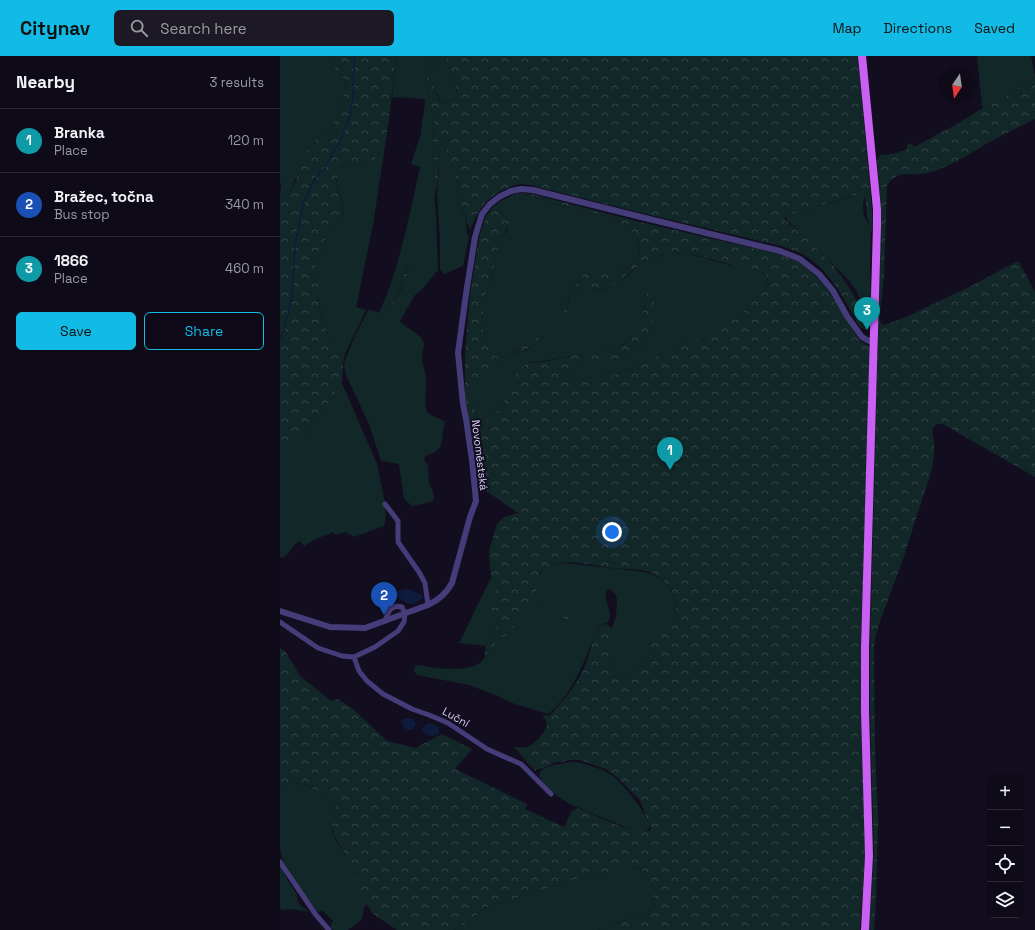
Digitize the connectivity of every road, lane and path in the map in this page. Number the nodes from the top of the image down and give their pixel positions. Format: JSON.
{"nodes":[{"id":1,"x":862,"y":56,"type":"edge"},
{"id":2,"x":874,"y":342,"type":"junction"},
{"id":3,"x":385,"y":504,"type":"dead end"},
{"id":4,"x":428,"y":605,"type":"junction"},
{"id":5,"x":280,"y":611,"type":"edge"},
{"id":6,"x":406,"y":614,"type":"junction"},
{"id":7,"x":386,"y":621,"type":"junction"},
{"id":8,"x":280,"y":622,"type":"edge"},
{"id":9,"x":354,"y":657,"type":"junction"},
{"id":10,"x":552,"y":794,"type":"dead end"},
{"id":11,"x":280,"y":862,"type":"edge"},
{"id":12,"x":330,"y":930,"type":"edge"},
{"id":13,"x":864,"y":930,"type":"edge"}],
"edges":[{"from":1,"to":2,"type":"main road"},
{"from":2,"to":4,"type":"street","name":"Novoměstská"},
{"from":2,"to":13,"type":"main road"},
{"from":3,"to":4,"type":"street"},
{"from":4,"to":6,"type":"street","name":"Novoměstská"},
{"from":5,"to":7,"type":"street","name":"Novoměstská"},
{"from":6,"to":7,"type":"street","name":"Novoměstská"},
{"from":6,"to":7,"type":"street"},
{"from":6,"to":9,"type":"street"},
{"from":8,"to":9,"type":"street"},
{"from":9,"to":10,"type":"street","name":"Luční"},
{"from":11,"to":12,"type":"street"}]}
